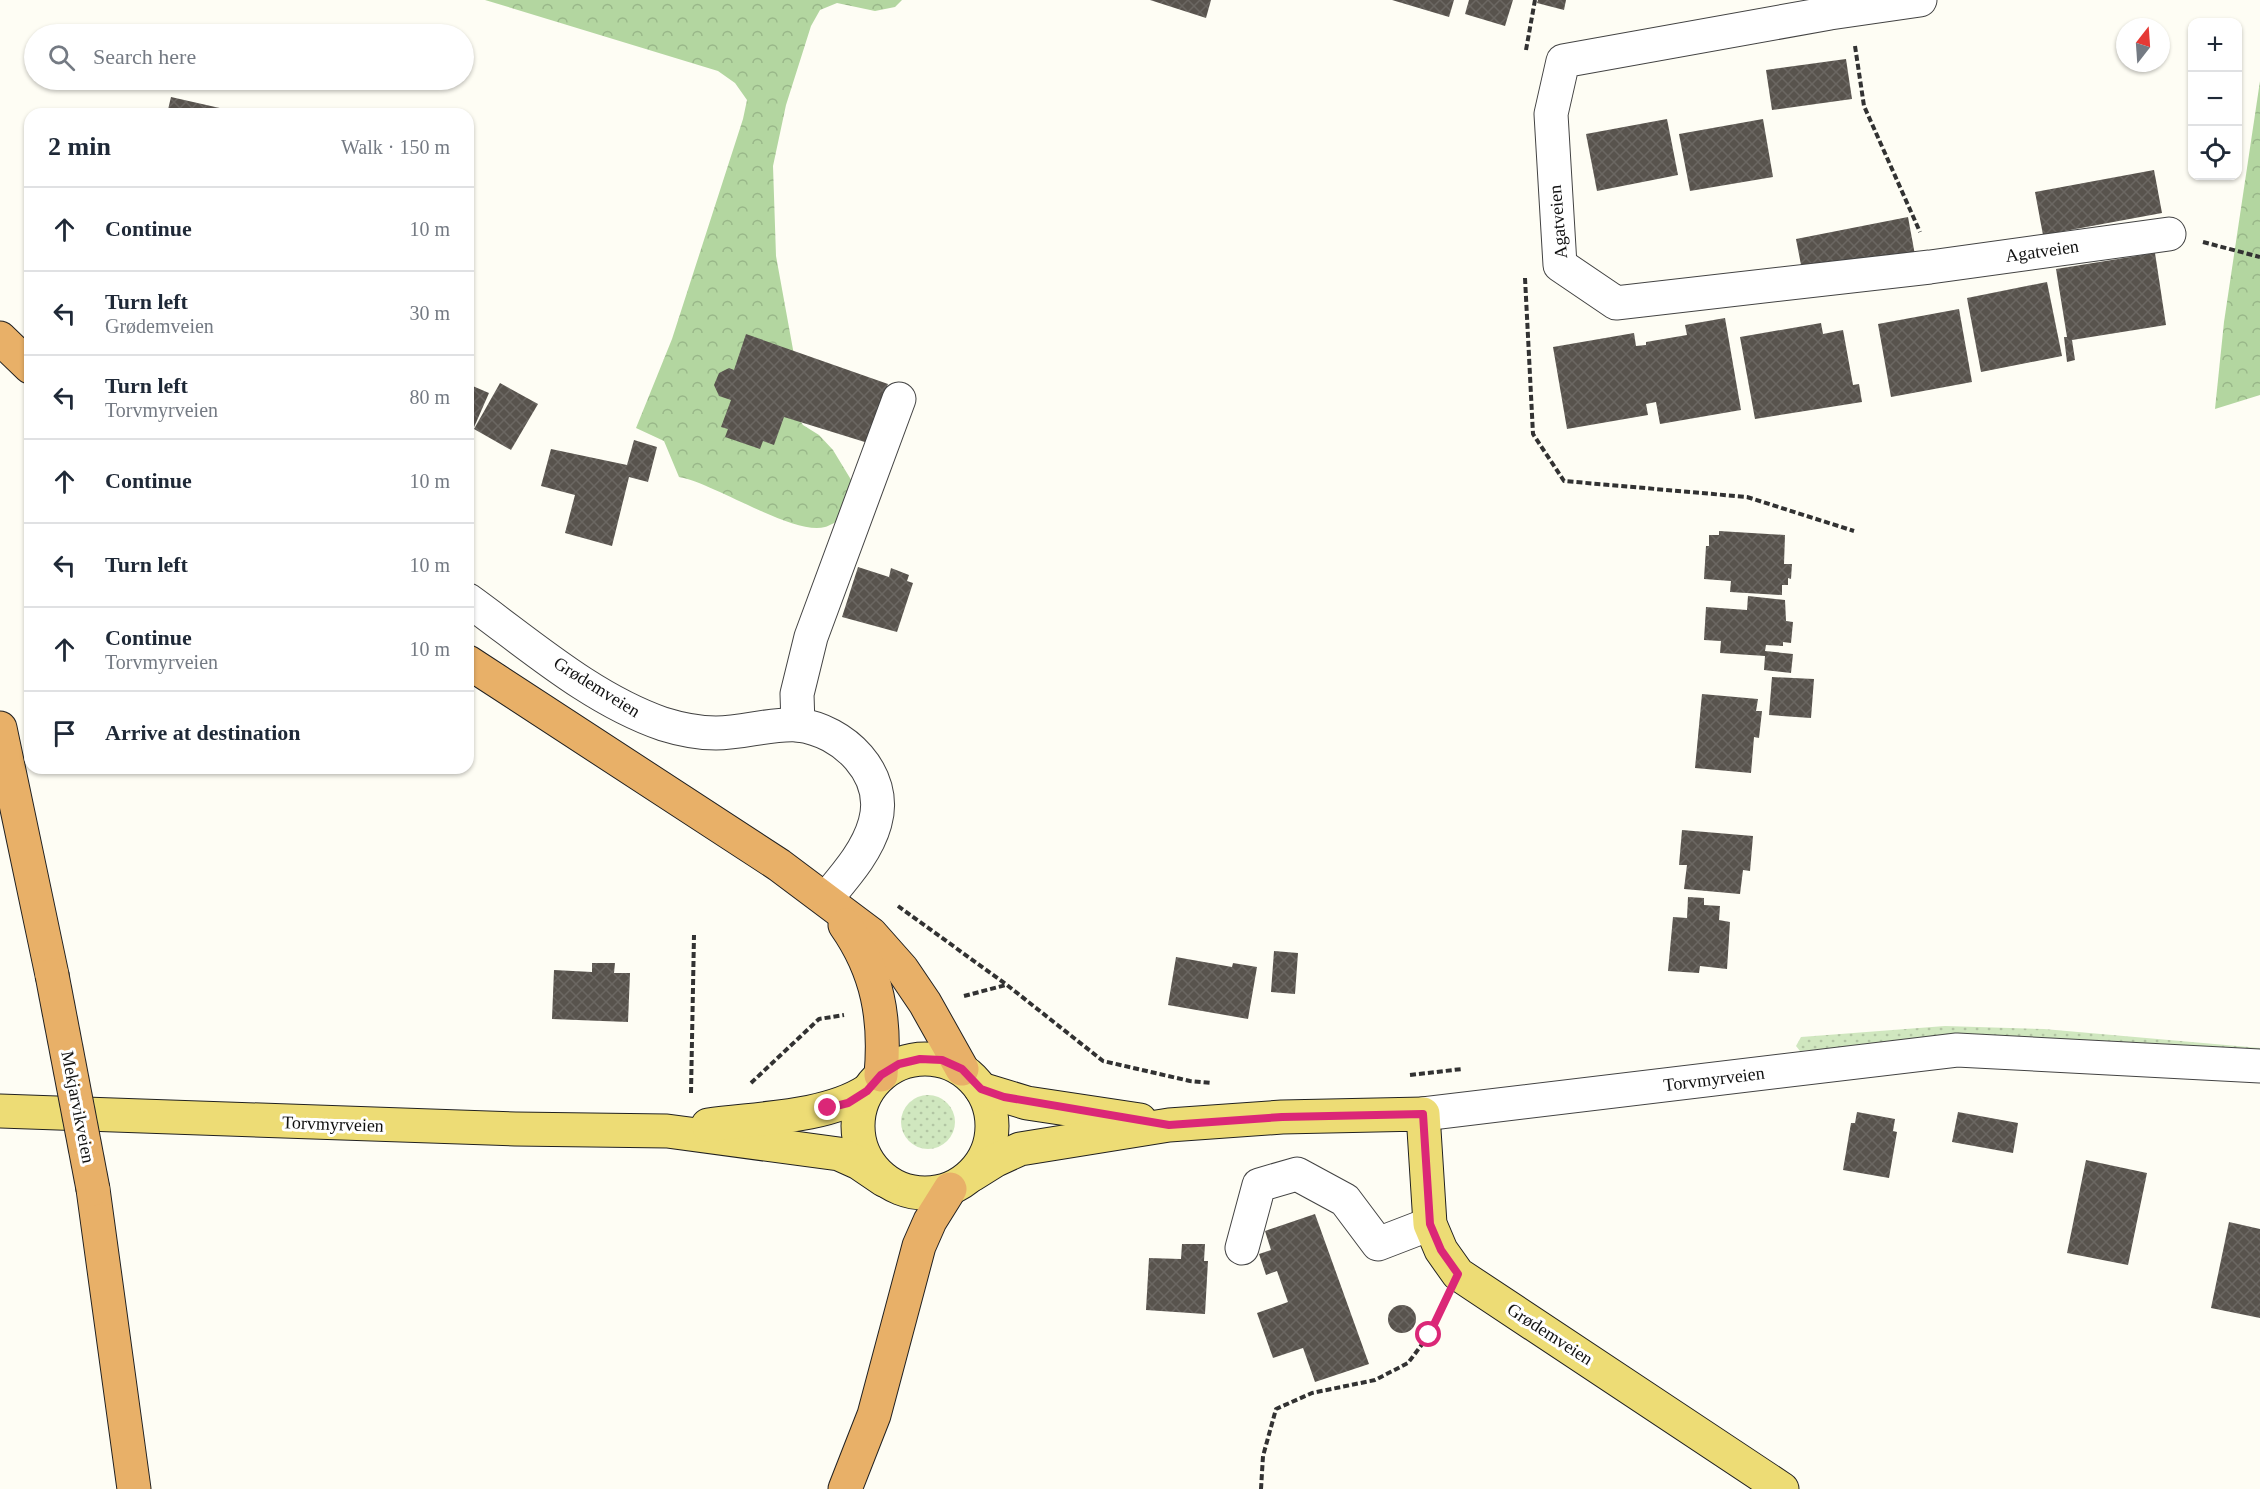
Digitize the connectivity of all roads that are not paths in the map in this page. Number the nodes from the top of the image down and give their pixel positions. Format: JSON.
{"nodes":[{"id":1,"x":1920,"y":0,"type":"edge"},
{"id":2,"x":1831,"y":7,"type":"edge"},
{"id":3,"x":2169,"y":234,"type":"road end"},
{"id":4,"x":0,"y":338,"type":"edge"},
{"id":5,"x":24,"y":361,"type":"edge"},
{"id":6,"x":899,"y":399,"type":"dead end"},
{"id":7,"x":474,"y":604,"type":"edge"},
{"id":8,"x":474,"y":666,"type":"edge"},
{"id":9,"x":798,"y":725,"type":"junction"},
{"id":10,"x":0,"y":728,"type":"edge"},
{"id":11,"x":826,"y":899,"type":"junction"},
{"id":12,"x":2260,"y":1066,"type":"edge"},
{"id":13,"x":971,"y":1079,"type":"junction"},
{"id":14,"x":874,"y":1083,"type":"junction"},
{"id":15,"x":0,"y":1111,"type":"edge"},
{"id":16,"x":1423,"y":1114,"type":"junction"},
{"id":17,"x":1169,"y":1125,"type":"junction"},
{"id":18,"x":667,"y":1131,"type":"junction"},
{"id":19,"x":884,"y":1180,"type":"junction"},
{"id":20,"x":961,"y":1182,"type":"junction"},
{"id":21,"x":1430,"y":1224,"type":"junction"},
{"id":22,"x":1242,"y":1248,"type":"dead end"},
{"id":23,"x":134,"y":1489,"type":"edge"},
{"id":24,"x":844,"y":1489,"type":"edge"},
{"id":25,"x":1782,"y":1489,"type":"edge"}],
"edges":[{"from":1,"to":2,"type":"street"},
{"from":2,"to":3,"type":"street","name":"Agatveien"},
{"from":4,"to":5,"type":"highway"},
{"from":6,"to":9,"type":"street"},
{"from":7,"to":9,"type":"street","name":"Grødemveien"},
{"from":8,"to":11,"type":"highway"},
{"from":9,"to":11,"type":"street","name":"Grødemveien"},
{"from":10,"to":23,"type":"highway","name":"Mekjarvikveien","bridge":true},
{"from":11,"to":13,"type":"highway"},
{"from":11,"to":14,"type":"highway"},
{"from":12,"to":16,"type":"street","name":"Torvmyrveien"},
{"from":13,"to":14,"type":"main road"},
{"from":13,"to":17,"type":"main road","name":"Torvmyrveien"},
{"from":13,"to":20,"type":"main road"},
{"from":14,"to":18,"type":"main road","name":"Torvmyrveien"},
{"from":14,"to":19,"type":"main road"},
{"from":15,"to":18,"type":"main road","name":"Torvmyrveien"},
{"from":16,"to":17,"type":"main road","name":"Torvmyrveien"},
{"from":16,"to":21,"type":"main road","name":"Grødemveien"},
{"from":17,"to":20,"type":"main road","name":"Torvmyrveien"},
{"from":18,"to":19,"type":"main road","name":"Torvmyrveien"},
{"from":19,"to":20,"type":"main road"},
{"from":20,"to":24,"type":"highway"},
{"from":21,"to":22,"type":"street"},
{"from":21,"to":25,"type":"main road","name":"Grødemveien"}]}
